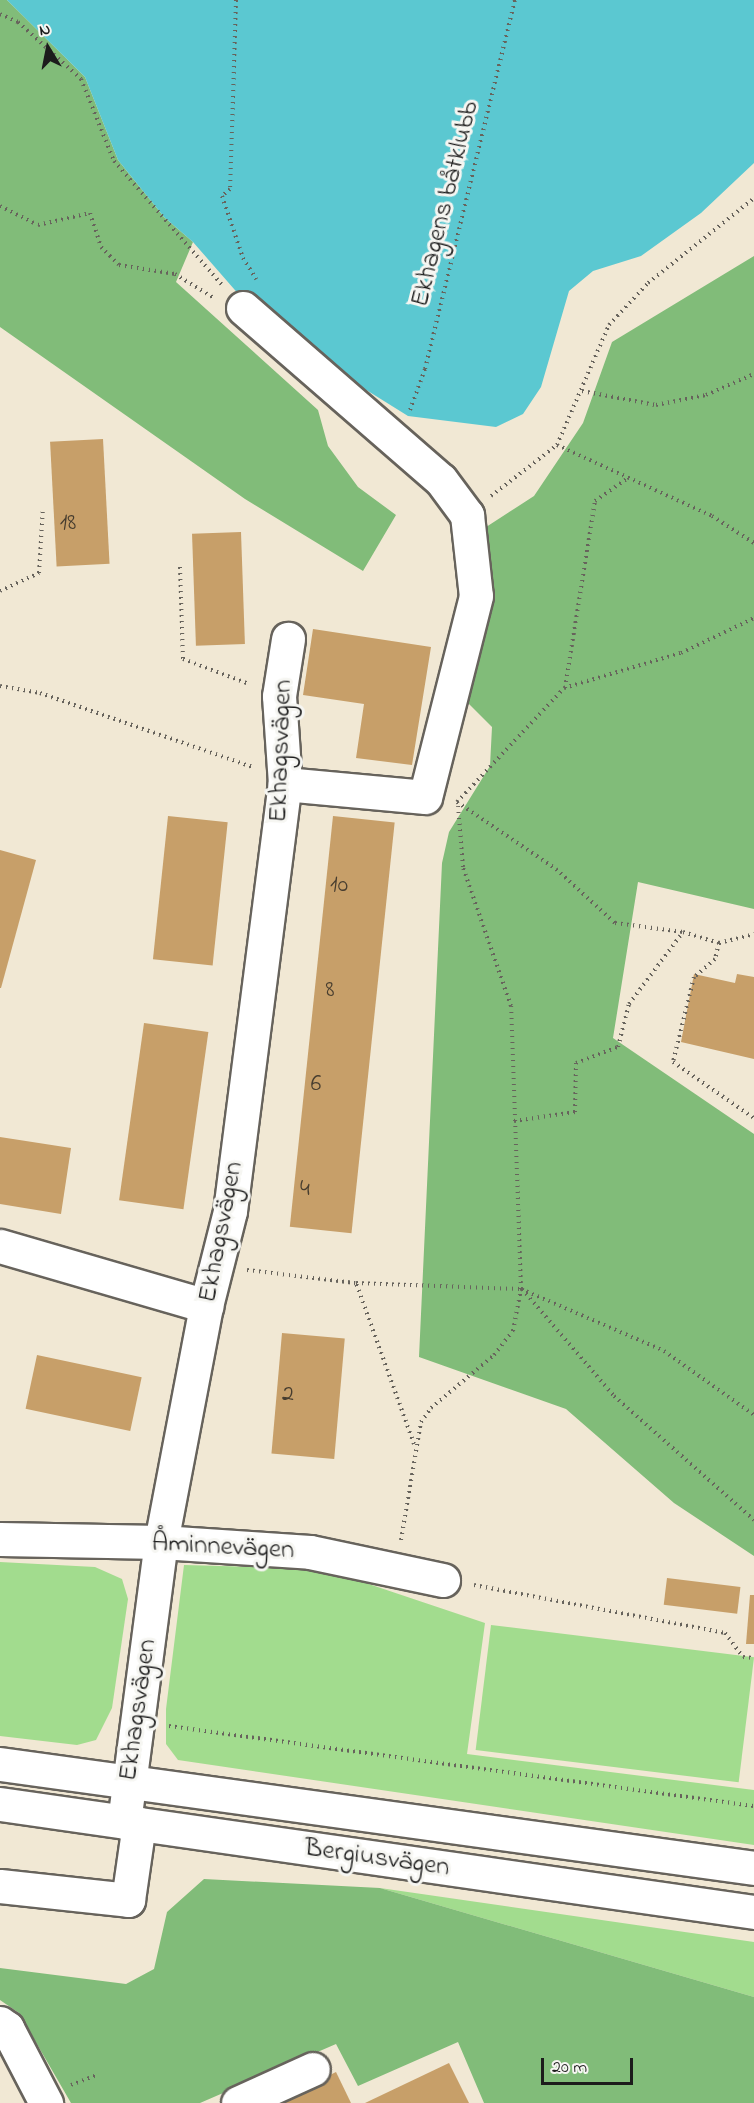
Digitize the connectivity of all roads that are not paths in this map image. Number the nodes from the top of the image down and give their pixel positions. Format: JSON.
{"nodes":[{"id":1,"x":243,"y":308,"type":"road end"},
{"id":2,"x":288,"y":639,"type":"dead end"},
{"id":3,"x":285,"y":784,"type":"junction"},
{"id":4,"x":0,"y":1246,"type":"edge"},
{"id":5,"x":206,"y":1306,"type":"junction"},
{"id":6,"x":0,"y":1539,"type":"edge"},
{"id":7,"x":161,"y":1542,"type":"junction"},
{"id":8,"x":443,"y":1580,"type":"road end"},
{"id":9,"x":0,"y":1764,"type":"edge"},
{"id":10,"x":128,"y":1781,"type":"junction"},
{"id":11,"x":0,"y":1804,"type":"edge"},
{"id":12,"x":131,"y":1823,"type":"junction"},
{"id":13,"x":754,"y":1868,"type":"edge"},
{"id":14,"x":0,"y":1886,"type":"edge"},
{"id":15,"x":754,"y":1912,"type":"edge"},
{"id":16,"x":0,"y":2023,"type":"edge"},
{"id":17,"x":313,"y":2069,"type":"dead end"},
{"id":18,"x":46,"y":2103,"type":"edge"},
{"id":19,"x":238,"y":2103,"type":"edge"}],
"edges":[{"from":1,"to":3,"type":"street"},
{"from":2,"to":3,"type":"street","name":"Ekhagsvägen"},
{"from":3,"to":5,"type":"street","name":"Ekhagsvägen"},
{"from":4,"to":5,"type":"street"},
{"from":5,"to":7,"type":"street","name":"Ekhagsvägen"},
{"from":6,"to":7,"type":"street","name":"Åminnevägen"},
{"from":7,"to":8,"type":"street","name":"Åminnevägen"},
{"from":7,"to":10,"type":"street","name":"Ekhagsvägen"},
{"from":9,"to":10,"type":"street","name":"Bergiusvägen"},
{"from":10,"to":12,"type":"street","name":"Ekhagsvägen"},
{"from":10,"to":13,"type":"street","name":"Bergiusvägen"},
{"from":11,"to":12,"type":"street","name":"Bergiusvägen"},
{"from":12,"to":14,"type":"street","name":"Ekhagsvägen"},
{"from":12,"to":15,"type":"street","name":"Bergiusvägen"},
{"from":16,"to":18,"type":"street"},
{"from":17,"to":19,"type":"street"}]}
